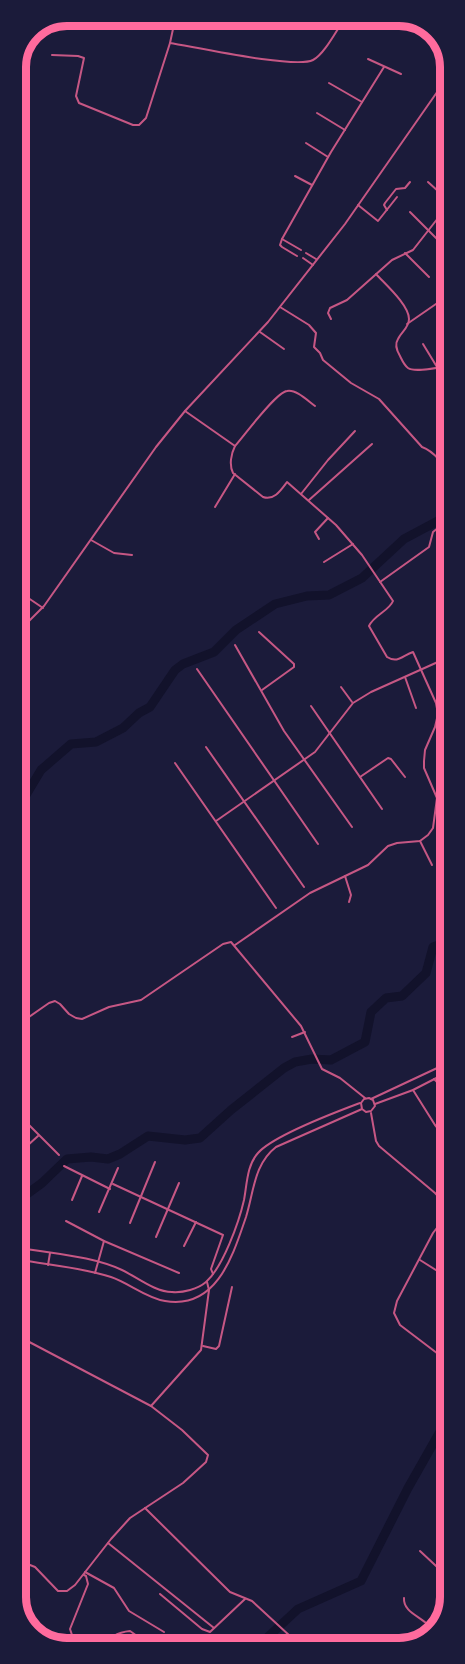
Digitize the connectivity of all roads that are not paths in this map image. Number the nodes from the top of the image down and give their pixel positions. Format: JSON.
{"nodes":[{"id":1,"x":174,"y":26,"type":"edge"},
{"id":2,"x":338,"y":26,"type":"edge"},
{"id":3,"x":170,"y":43,"type":"junction"},
{"id":4,"x":52,"y":55,"type":"dead end"},
{"id":5,"x":368,"y":59,"type":"dead end"},
{"id":6,"x":384,"y":67,"type":"junction"},
{"id":7,"x":401,"y":74,"type":"dead end"},
{"id":8,"x":328,"y":83,"type":"dead end"},
{"id":9,"x":440,"y":88,"type":"edge"},
{"id":10,"x":362,"y":102,"type":"junction"},
{"id":11,"x":317,"y":113,"type":"dead end"},
{"id":12,"x":345,"y":130,"type":"junction"},
{"id":13,"x":306,"y":143,"type":"dead end"},
{"id":14,"x":328,"y":157,"type":"junction"},
{"id":15,"x":295,"y":176,"type":"dead end"},
{"id":16,"x":410,"y":182,"type":"dead end"},
{"id":17,"x":428,"y":182,"type":"dead end"},
{"id":18,"x":312,"y":185,"type":"junction"},
{"id":19,"x":440,"y":193,"type":"edge"},
{"id":20,"x":397,"y":197,"type":"dead end"},
{"id":21,"x":358,"y":205,"type":"junction"},
{"id":22,"x":387,"y":210,"type":"junction"},
{"id":23,"x":410,"y":212,"type":"dead end"},
{"id":24,"x":440,"y":214,"type":"edge"},
{"id":25,"x":428,"y":229,"type":"junction"},
{"id":26,"x":282,"y":239,"type":"junction"},
{"id":27,"x":440,"y":242,"type":"edge"},
{"id":28,"x":301,"y":250,"type":"dead end"},
{"id":29,"x":306,"y":253,"type":"dead end"},
{"id":30,"x":405,"y":253,"type":"junction"},
{"id":31,"x":297,"y":256,"type":"dead end"},
{"id":32,"x":303,"y":258,"type":"dead end"},
{"id":33,"x":317,"y":260,"type":"junction"},
{"id":34,"x":313,"y":265,"type":"junction"},
{"id":35,"x":376,"y":274,"type":"junction"},
{"id":36,"x":429,"y":277,"type":"dead end"},
{"id":37,"x":440,"y":301,"type":"edge"},
{"id":38,"x":280,"y":307,"type":"junction"},
{"id":39,"x":331,"y":319,"type":"dead end"},
{"id":40,"x":407,"y":324,"type":"junction"},
{"id":41,"x":260,"y":332,"type":"junction"},
{"id":42,"x":423,"y":344,"type":"dead end"},
{"id":43,"x":284,"y":349,"type":"dead end"},
{"id":44,"x":437,"y":367,"type":"junction"},
{"id":45,"x":440,"y":367,"type":"edge"},
{"id":46,"x":315,"y":406,"type":"dead end"},
{"id":47,"x":185,"y":411,"type":"junction"},
{"id":48,"x":355,"y":431,"type":"dead end"},
{"id":49,"x":372,"y":444,"type":"dead end"},
{"id":50,"x":235,"y":446,"type":"junction"},
{"id":51,"x":440,"y":461,"type":"edge"},
{"id":52,"x":235,"y":474,"type":"junction"},
{"id":53,"x":301,"y":494,"type":"junction"},
{"id":54,"x":309,"y":500,"type":"junction"},
{"id":55,"x":215,"y":507,"type":"dead end"},
{"id":56,"x":328,"y":518,"type":"junction"},
{"id":57,"x":440,"y":526,"type":"edge"},
{"id":58,"x":319,"y":539,"type":"dead end"},
{"id":59,"x":90,"y":540,"type":"junction"},
{"id":60,"x":353,"y":544,"type":"junction"},
{"id":61,"x":132,"y":555,"type":"dead end"},
{"id":62,"x":324,"y":562,"type":"dead end"},
{"id":63,"x":380,"y":582,"type":"junction"},
{"id":64,"x":26,"y":596,"type":"edge"},
{"id":65,"x":42,"y":608,"type":"junction"},
{"id":66,"x":26,"y":624,"type":"edge"},
{"id":67,"x":259,"y":632,"type":"dead end"},
{"id":68,"x":235,"y":645,"type":"dead end"},
{"id":69,"x":440,"y":661,"type":"edge"},
{"id":70,"x":197,"y":669,"type":"dead end"},
{"id":71,"x":422,"y":669,"type":"junction"},
{"id":72,"x":404,"y":676,"type":"junction"},
{"id":73,"x":341,"y":687,"type":"dead end"},
{"id":74,"x":261,"y":691,"type":"junction"},
{"id":75,"x":353,"y":703,"type":"junction"},
{"id":76,"x":311,"y":706,"type":"dead end"},
{"id":77,"x":416,"y":708,"type":"dead end"},
{"id":78,"x":330,"y":733,"type":"junction"},
{"id":79,"x":206,"y":747,"type":"dead end"},
{"id":80,"x":305,"y":761,"type":"junction"},
{"id":81,"x":175,"y":763,"type":"dead end"},
{"id":82,"x":360,"y":777,"type":"junction"},
{"id":83,"x":405,"y":777,"type":"dead end"},
{"id":84,"x":274,"y":781,"type":"junction"},
{"id":85,"x":244,"y":801,"type":"junction"},
{"id":86,"x":382,"y":809,"type":"dead end"},
{"id":87,"x":216,"y":821,"type":"junction"},
{"id":88,"x":352,"y":827,"type":"dead end"},
{"id":89,"x":420,"y":841,"type":"junction"},
{"id":90,"x":318,"y":844,"type":"dead end"},
{"id":91,"x":432,"y":865,"type":"dead end"},
{"id":92,"x":345,"y":876,"type":"junction"},
{"id":93,"x":304,"y":887,"type":"dead end"},
{"id":94,"x":349,"y":902,"type":"dead end"},
{"id":95,"x":276,"y":908,"type":"dead end"},
{"id":96,"x":235,"y":945,"type":"junction"},
{"id":97,"x":26,"y":1019,"type":"edge"},
{"id":98,"x":305,"y":1032,"type":"junction"},
{"id":99,"x":292,"y":1037,"type":"dead end"},
{"id":100,"x":440,"y":1067,"type":"edge"},
{"id":101,"x":440,"y":1076,"type":"edge"},
{"id":102,"x":434,"y":1079,"type":"junction"},
{"id":103,"x":440,"y":1085,"type":"edge"},
{"id":104,"x":413,"y":1090,"type":"junction"},
{"id":105,"x":366,"y":1098,"type":"junction"},
{"id":106,"x":371,"y":1099,"type":"junction"},
{"id":107,"x":361,"y":1103,"type":"junction"},
{"id":108,"x":375,"y":1104,"type":"junction"},
{"id":109,"x":362,"y":1109,"type":"junction"},
{"id":110,"x":371,"y":1112,"type":"junction"},
{"id":111,"x":26,"y":1120,"type":"edge"},
{"id":112,"x":27,"y":1123,"type":"joint"},
{"id":113,"x":440,"y":1131,"type":"edge"},
{"id":114,"x":38,"y":1135,"type":"junction"},
{"id":115,"x":26,"y":1146,"type":"edge"},
{"id":116,"x":59,"y":1155,"type":"dead end"},
{"id":117,"x":155,"y":1162,"type":"dead end"},
{"id":118,"x":64,"y":1166,"type":"dead end"},
{"id":119,"x":118,"y":1168,"type":"dead end"},
{"id":120,"x":82,"y":1176,"type":"junction"},
{"id":121,"x":179,"y":1183,"type":"dead end"},
{"id":122,"x":113,"y":1184,"type":"junction"},
{"id":123,"x":110,"y":1189,"type":"junction"},
{"id":124,"x":140,"y":1196,"type":"junction"},
{"id":125,"x":440,"y":1199,"type":"edge"},
{"id":126,"x":72,"y":1200,"type":"dead end"},
{"id":127,"x":168,"y":1209,"type":"junction"},
{"id":128,"x":99,"y":1212,"type":"dead end"},
{"id":129,"x":66,"y":1221,"type":"dead end"},
{"id":130,"x":196,"y":1222,"type":"junction"},
{"id":131,"x":130,"y":1223,"type":"dead end"},
{"id":132,"x":440,"y":1224,"type":"edge"},
{"id":133,"x":223,"y":1235,"type":"junction"},
{"id":134,"x":156,"y":1236,"type":"dead end"},
{"id":135,"x":230,"y":1239,"type":"junction"},
{"id":136,"x":104,"y":1241,"type":"junction"},
{"id":137,"x":184,"y":1246,"type":"dead end"},
{"id":138,"x":26,"y":1249,"type":"edge"},
{"id":139,"x":50,"y":1253,"type":"junction"},
{"id":140,"x":98,"y":1260,"type":"junction"},
{"id":141,"x":420,"y":1260,"type":"junction"},
{"id":142,"x":26,"y":1261,"type":"edge"},
{"id":143,"x":48,"y":1265,"type":"junction"},
{"id":144,"x":95,"y":1273,"type":"junction"},
{"id":145,"x":179,"y":1273,"type":"dead end"},
{"id":146,"x":440,"y":1273,"type":"edge"},
{"id":147,"x":213,"y":1274,"type":"junction"},
{"id":148,"x":207,"y":1282,"type":"junction"},
{"id":149,"x":232,"y":1287,"type":"dead end"},
{"id":150,"x":209,"y":1290,"type":"junction"},
{"id":151,"x":26,"y":1340,"type":"edge"},
{"id":152,"x":203,"y":1346,"type":"junction"},
{"id":153,"x":440,"y":1355,"type":"edge"},
{"id":154,"x":151,"y":1406,"type":"junction"},
{"id":155,"x":145,"y":1508,"type":"junction"},
{"id":156,"x":108,"y":1543,"type":"junction"},
{"id":157,"x":420,"y":1551,"type":"dead end"},
{"id":158,"x":26,"y":1563,"type":"edge"},
{"id":159,"x":440,"y":1570,"type":"edge"},
{"id":160,"x":84,"y":1573,"type":"junction"},
{"id":161,"x":160,"y":1594,"type":"dead end"},
{"id":162,"x":404,"y":1598,"type":"dead end"},
{"id":163,"x":245,"y":1599,"type":"junction"},
{"id":164,"x":428,"y":1625,"type":"edge"},
{"id":165,"x":214,"y":1628,"type":"junction"},
{"id":166,"x":164,"y":1632,"type":"dead end"},
{"id":167,"x":77,"y":1638,"type":"edge"},
{"id":168,"x":112,"y":1638,"type":"edge"},
{"id":169,"x":140,"y":1638,"type":"edge"},
{"id":170,"x":291,"y":1638,"type":"edge"}],
"edges":[{"from":1,"to":3,"type":"street"},
{"from":2,"to":3,"type":"street"},
{"from":3,"to":4,"type":"street"},
{"from":5,"to":6,"type":"street"},
{"from":6,"to":7,"type":"street"},
{"from":6,"to":10,"type":"street"},
{"from":8,"to":10,"type":"street"},
{"from":9,"to":21,"type":"street"},
{"from":10,"to":12,"type":"street"},
{"from":11,"to":12,"type":"street"},
{"from":12,"to":14,"type":"street"},
{"from":13,"to":14,"type":"street"},
{"from":14,"to":18,"type":"street"},
{"from":15,"to":18,"type":"street"},
{"from":16,"to":22,"type":"street"},
{"from":17,"to":19,"type":"street"},
{"from":18,"to":26,"type":"street"},
{"from":20,"to":22,"type":"street"},
{"from":21,"to":22,"type":"street"},
{"from":21,"to":33,"type":"street"},
{"from":23,"to":25,"type":"street"},
{"from":24,"to":25,"type":"street"},
{"from":25,"to":27,"type":"street"},
{"from":25,"to":30,"type":"street"},
{"from":26,"to":28,"type":"street"},
{"from":26,"to":31,"type":"street"},
{"from":29,"to":33,"type":"street"},
{"from":30,"to":35,"type":"street"},
{"from":30,"to":36,"type":"street"},
{"from":32,"to":34,"type":"street"},
{"from":33,"to":34,"type":"street"},
{"from":34,"to":38,"type":"street"},
{"from":35,"to":39,"type":"street"},
{"from":35,"to":40,"type":"street"},
{"from":37,"to":40,"type":"street"},
{"from":38,"to":41,"type":"street"},
{"from":38,"to":51,"type":"street"},
{"from":40,"to":44,"type":"street"},
{"from":41,"to":43,"type":"street"},
{"from":41,"to":47,"type":"street"},
{"from":42,"to":44,"type":"street"},
{"from":44,"to":45,"type":"street"},
{"from":46,"to":50,"type":"street"},
{"from":47,"to":50,"type":"street"},
{"from":47,"to":59,"type":"street"},
{"from":48,"to":53,"type":"street"},
{"from":49,"to":54,"type":"street"},
{"from":50,"to":52,"type":"street"},
{"from":52,"to":53,"type":"street"},
{"from":52,"to":55,"type":"street"},
{"from":53,"to":54,"type":"street"},
{"from":54,"to":56,"type":"street"},
{"from":56,"to":58,"type":"street"},
{"from":56,"to":60,"type":"street"},
{"from":57,"to":63,"type":"street"},
{"from":59,"to":61,"type":"street"},
{"from":59,"to":65,"type":"street"},
{"from":60,"to":62,"type":"street"},
{"from":60,"to":63,"type":"street"},
{"from":63,"to":71,"type":"street"},
{"from":64,"to":65,"type":"street"},
{"from":65,"to":66,"type":"street"},
{"from":67,"to":74,"type":"street"},
{"from":68,"to":74,"type":"street"},
{"from":69,"to":71,"type":"street"},
{"from":70,"to":84,"type":"street"},
{"from":71,"to":72,"type":"street"},
{"from":71,"to":89,"type":"street"},
{"from":72,"to":75,"type":"street"},
{"from":72,"to":77,"type":"street"},
{"from":73,"to":75,"type":"street"},
{"from":74,"to":80,"type":"street"},
{"from":75,"to":78,"type":"street"},
{"from":76,"to":78,"type":"street"},
{"from":78,"to":80,"type":"street"},
{"from":78,"to":82,"type":"street"},
{"from":79,"to":85,"type":"street"},
{"from":80,"to":84,"type":"street"},
{"from":80,"to":88,"type":"street"},
{"from":81,"to":87,"type":"street"},
{"from":82,"to":83,"type":"street"},
{"from":82,"to":86,"type":"street"},
{"from":84,"to":85,"type":"street"},
{"from":84,"to":90,"type":"street"},
{"from":85,"to":87,"type":"street"},
{"from":85,"to":93,"type":"street"},
{"from":87,"to":95,"type":"street"},
{"from":89,"to":91,"type":"street"},
{"from":89,"to":92,"type":"street"},
{"from":92,"to":94,"type":"street"},
{"from":92,"to":96,"type":"street"},
{"from":96,"to":97,"type":"street"},
{"from":96,"to":98,"type":"street"},
{"from":98,"to":99,"type":"street"},
{"from":98,"to":105,"type":"street"},
{"from":100,"to":106,"type":"street"},
{"from":101,"to":102,"type":"street"},
{"from":102,"to":103,"type":"street"},
{"from":102,"to":104,"type":"street"},
{"from":104,"to":108,"type":"street"},
{"from":104,"to":113,"type":"street"},
{"from":105,"to":106,"type":"street"},
{"from":105,"to":107,"type":"street"},
{"from":106,"to":108,"type":"street"},
{"from":107,"to":109,"type":"street"},
{"from":107,"to":135,"type":"street"},
{"from":108,"to":110,"type":"street"},
{"from":109,"to":110,"type":"street"},
{"from":109,"to":150,"type":"street"},
{"from":110,"to":125,"type":"street"},
{"from":111,"to":112,"type":"street"},
{"from":112,"to":114,"type":"street"},
{"from":114,"to":115,"type":"street"},
{"from":114,"to":116,"type":"street"},
{"from":117,"to":124,"type":"street"},
{"from":118,"to":120,"type":"street"},
{"from":119,"to":122,"type":"street"},
{"from":120,"to":123,"type":"street"},
{"from":120,"to":126,"type":"street"},
{"from":121,"to":127,"type":"street"},
{"from":122,"to":123,"type":"street"},
{"from":122,"to":124,"type":"street"},
{"from":123,"to":128,"type":"street"},
{"from":124,"to":127,"type":"street"},
{"from":124,"to":131,"type":"street"},
{"from":127,"to":130,"type":"street"},
{"from":127,"to":134,"type":"street"},
{"from":129,"to":136,"type":"street"},
{"from":130,"to":133,"type":"street"},
{"from":130,"to":137,"type":"street"},
{"from":132,"to":141,"type":"street"},
{"from":133,"to":135,"type":"street"},
{"from":133,"to":147,"type":"street"},
{"from":135,"to":147,"type":"street"},
{"from":136,"to":140,"type":"street"},
{"from":136,"to":145,"type":"street"},
{"from":138,"to":139,"type":"street"},
{"from":139,"to":140,"type":"street"},
{"from":139,"to":143,"type":"street"},
{"from":140,"to":144,"type":"street"},
{"from":140,"to":148,"type":"street"},
{"from":141,"to":146,"type":"street"},
{"from":141,"to":153,"type":"street"},
{"from":142,"to":143,"type":"street"},
{"from":143,"to":144,"type":"street"},
{"from":144,"to":150,"type":"street"},
{"from":147,"to":148,"type":"street"},
{"from":148,"to":150,"type":"street"},
{"from":149,"to":152,"type":"street"},
{"from":150,"to":152,"type":"street"},
{"from":151,"to":154,"type":"street"},
{"from":152,"to":154,"type":"street"},
{"from":154,"to":155,"type":"street"},
{"from":155,"to":156,"type":"street"},
{"from":155,"to":163,"type":"street"},
{"from":156,"to":160,"type":"street"},
{"from":156,"to":165,"type":"street"},
{"from":157,"to":159,"type":"street"},
{"from":158,"to":160,"type":"street"},
{"from":160,"to":166,"type":"street"},
{"from":160,"to":167,"type":"street"},
{"from":161,"to":165,"type":"street"},
{"from":162,"to":164,"type":"street"},
{"from":163,"to":165,"type":"street"},
{"from":163,"to":170,"type":"street"},
{"from":168,"to":169,"type":"street"}]}
